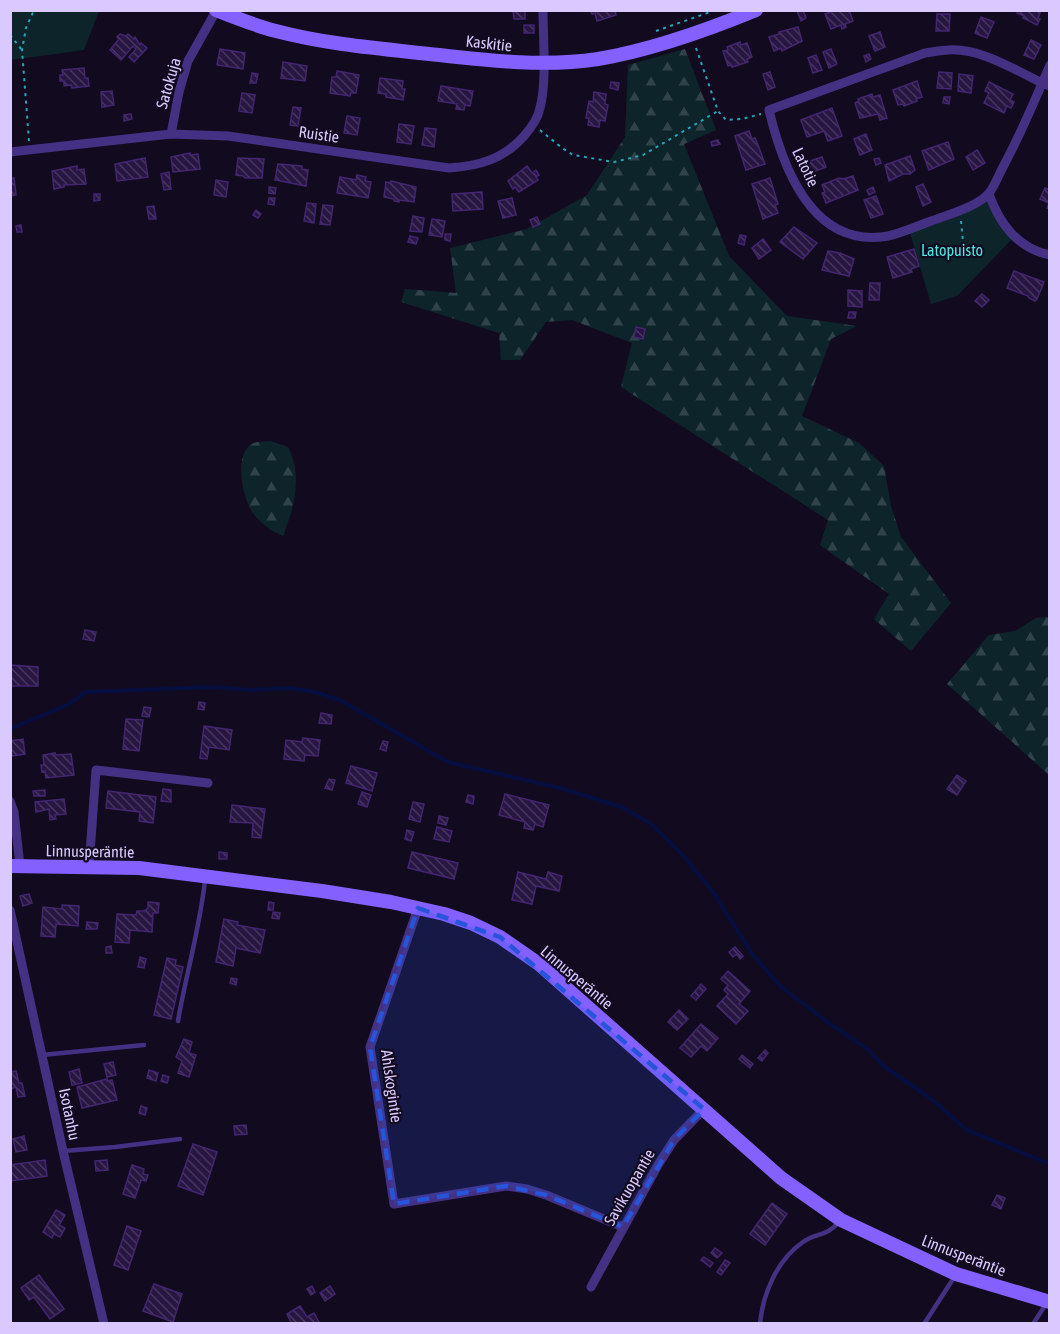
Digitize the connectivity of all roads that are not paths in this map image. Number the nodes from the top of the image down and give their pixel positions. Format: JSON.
{"nodes":[{"id":1,"x":543,"y":10,"type":"edge"},
{"id":2,"x":216,"y":11,"type":"edge"},
{"id":3,"x":754,"y":11,"type":"edge"},
{"id":4,"x":543,"y":57,"type":"junction"},
{"id":5,"x":1050,"y":65,"type":"edge"},
{"id":6,"x":1046,"y":85,"type":"edge"},
{"id":7,"x":171,"y":134,"type":"junction"},
{"id":8,"x":10,"y":152,"type":"edge"},
{"id":9,"x":989,"y":194,"type":"junction"},
{"id":10,"x":1050,"y":255,"type":"edge"},
{"id":11,"x":208,"y":783,"type":"dead end"},
{"id":12,"x":10,"y":801,"type":"edge"},
{"id":13,"x":15,"y":866,"type":"edge"},
{"id":14,"x":89,"y":867,"type":"junction"},
{"id":15,"x":206,"y":877,"type":"junction"},
{"id":16,"x":418,"y":908,"type":"junction"},
{"id":17,"x":10,"y":909,"type":"edge"},
{"id":18,"x":178,"y":1021,"type":"dead end"},
{"id":19,"x":144,"y":1045,"type":"dead end"},
{"id":20,"x":42,"y":1055,"type":"junction"},
{"id":21,"x":704,"y":1109,"type":"junction"},
{"id":22,"x":180,"y":1139,"type":"dead end"},
{"id":23,"x":63,"y":1151,"type":"junction"},
{"id":24,"x":841,"y":1220,"type":"junction"},
{"id":25,"x":623,"y":1227,"type":"junction"},
{"id":26,"x":956,"y":1274,"type":"junction"},
{"id":27,"x":591,"y":1287,"type":"dead end"},
{"id":28,"x":1049,"y":1302,"type":"edge"},
{"id":29,"x":104,"y":1323,"type":"edge"},
{"id":30,"x":760,"y":1323,"type":"edge"},
{"id":31,"x":924,"y":1323,"type":"edge"},
{"id":32,"x":1032,"y":1323,"type":"edge"}],
"edges":[{"from":1,"to":4,"type":"street","name":"Ruistie"},
{"from":2,"to":4,"type":"street","name":"Kaskitie"},
{"from":2,"to":7,"type":"street","name":"Satokuja"},
{"from":3,"to":4,"type":"street","name":"Kaskitie"},
{"from":4,"to":7,"type":"street","name":"Ruistie"},
{"from":5,"to":6,"type":"street"},
{"from":6,"to":9,"type":"street"},
{"from":6,"to":9,"type":"street","name":"Latotie"},
{"from":7,"to":8,"type":"street","name":"Ruistie"},
{"from":9,"to":10,"type":"street"},
{"from":11,"to":14,"type":"street"},
{"from":12,"to":13,"type":"street"},
{"from":13,"to":14,"type":"street","name":"Linnusperäntie"},
{"from":14,"to":15,"type":"street","name":"Linnusperäntie"},
{"from":15,"to":16,"type":"street","name":"Linnusperäntie"},
{"from":15,"to":18,"type":"lane"},
{"from":16,"to":21,"type":"street","name":"Linnusperäntie"},
{"from":16,"to":25,"type":"street","name":"Ahlskogintie"},
{"from":17,"to":20,"type":"street","name":"Isotanhu"},
{"from":19,"to":20,"type":"lane"},
{"from":20,"to":23,"type":"street","name":"Isotanhu"},
{"from":21,"to":24,"type":"street","name":"Linnusperäntie"},
{"from":21,"to":25,"type":"street","name":"Savikuopantie"},
{"from":22,"to":23,"type":"lane"},
{"from":23,"to":29,"type":"street","name":"Isotanhu"},
{"from":24,"to":26,"type":"street","name":"Linnusperäntie"},
{"from":24,"to":30,"type":"lane"},
{"from":25,"to":27,"type":"street","name":"Savikuopantie"},
{"from":26,"to":28,"type":"street","name":"Linnusperäntie"},
{"from":26,"to":31,"type":"lane"},
{"from":28,"to":32,"type":"lane"}]}
